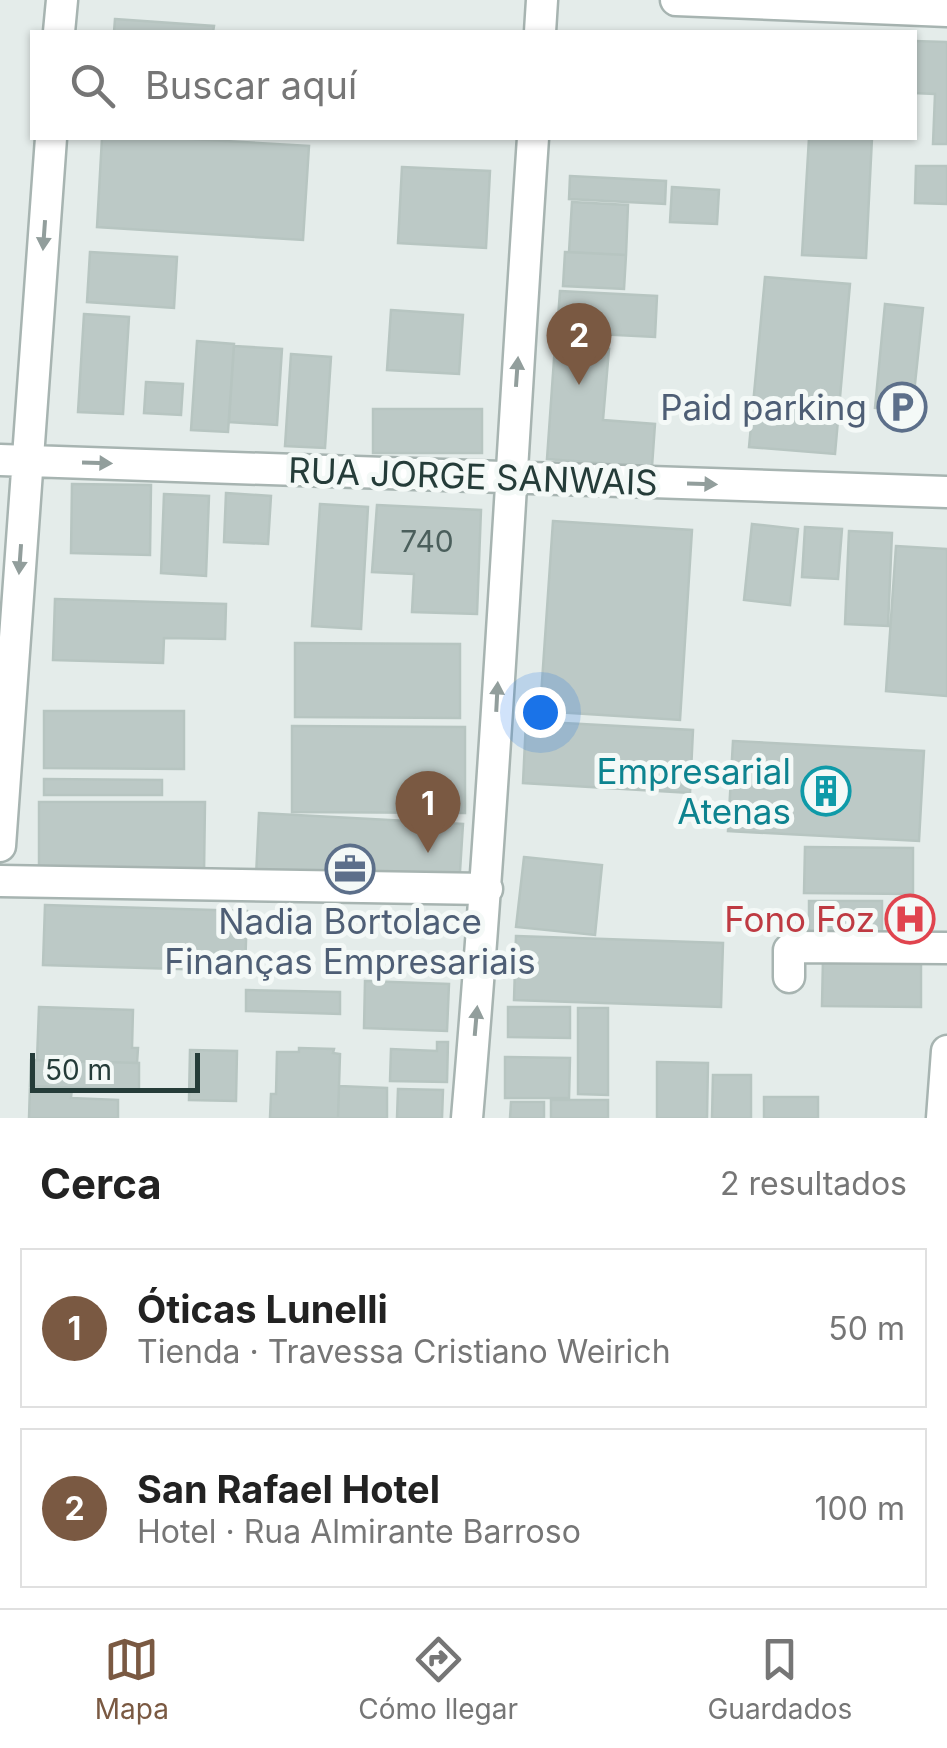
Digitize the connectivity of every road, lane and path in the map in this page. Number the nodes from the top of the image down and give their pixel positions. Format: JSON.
{"nodes":[{"id":1,"x":62,"y":0,"type":"edge"},
{"id":2,"x":542,"y":0,"type":"edge"},
{"id":3,"x":676,"y":0,"type":"edge"},
{"id":4,"x":947,"y":10,"type":"edge"},
{"id":5,"x":59,"y":30,"type":"edge"},
{"id":6,"x":540,"y":30,"type":"edge"},
{"id":7,"x":52,"y":140,"type":"edge"},
{"id":8,"x":533,"y":140,"type":"edge"},
{"id":9,"x":14,"y":460,"type":"edge"},
{"id":10,"x":510,"y":477,"type":"junction"},
{"id":11,"x":947,"y":492,"type":"edge"},
{"id":12,"x":0,"y":846,"type":"edge"},
{"id":13,"x":0,"y":881,"type":"edge"},
{"id":14,"x":486,"y":889,"type":"junction"},
{"id":15,"x":947,"y":948,"type":"edge"},
{"id":16,"x":790,"y":977,"type":"dead end"},
{"id":17,"x":947,"y":1051,"type":"edge"},
{"id":18,"x":468,"y":1118,"type":"edge"},
{"id":19,"x":942,"y":1118,"type":"edge"}],
"edges":[{"from":1,"to":5,"type":"street"},
{"from":2,"to":6,"type":"street"},
{"from":3,"to":4,"type":"street"},
{"from":7,"to":9,"type":"street","one_way":true},
{"from":10,"to":8,"type":"street","one_way":true},
{"from":9,"to":10,"type":"street","name":"RUA JORGE SANWAIS","one_way":true},
{"from":9,"to":12,"type":"street","one_way":true},
{"from":10,"to":11,"type":"street","name":"RUA JORGE SANWAIS","one_way":true},
{"from":14,"to":10,"type":"street","one_way":true},
{"from":13,"to":14,"type":"street"},
{"from":18,"to":14,"type":"street","one_way":true},
{"from":15,"to":16,"type":"street"},
{"from":17,"to":19,"type":"street"}]}
